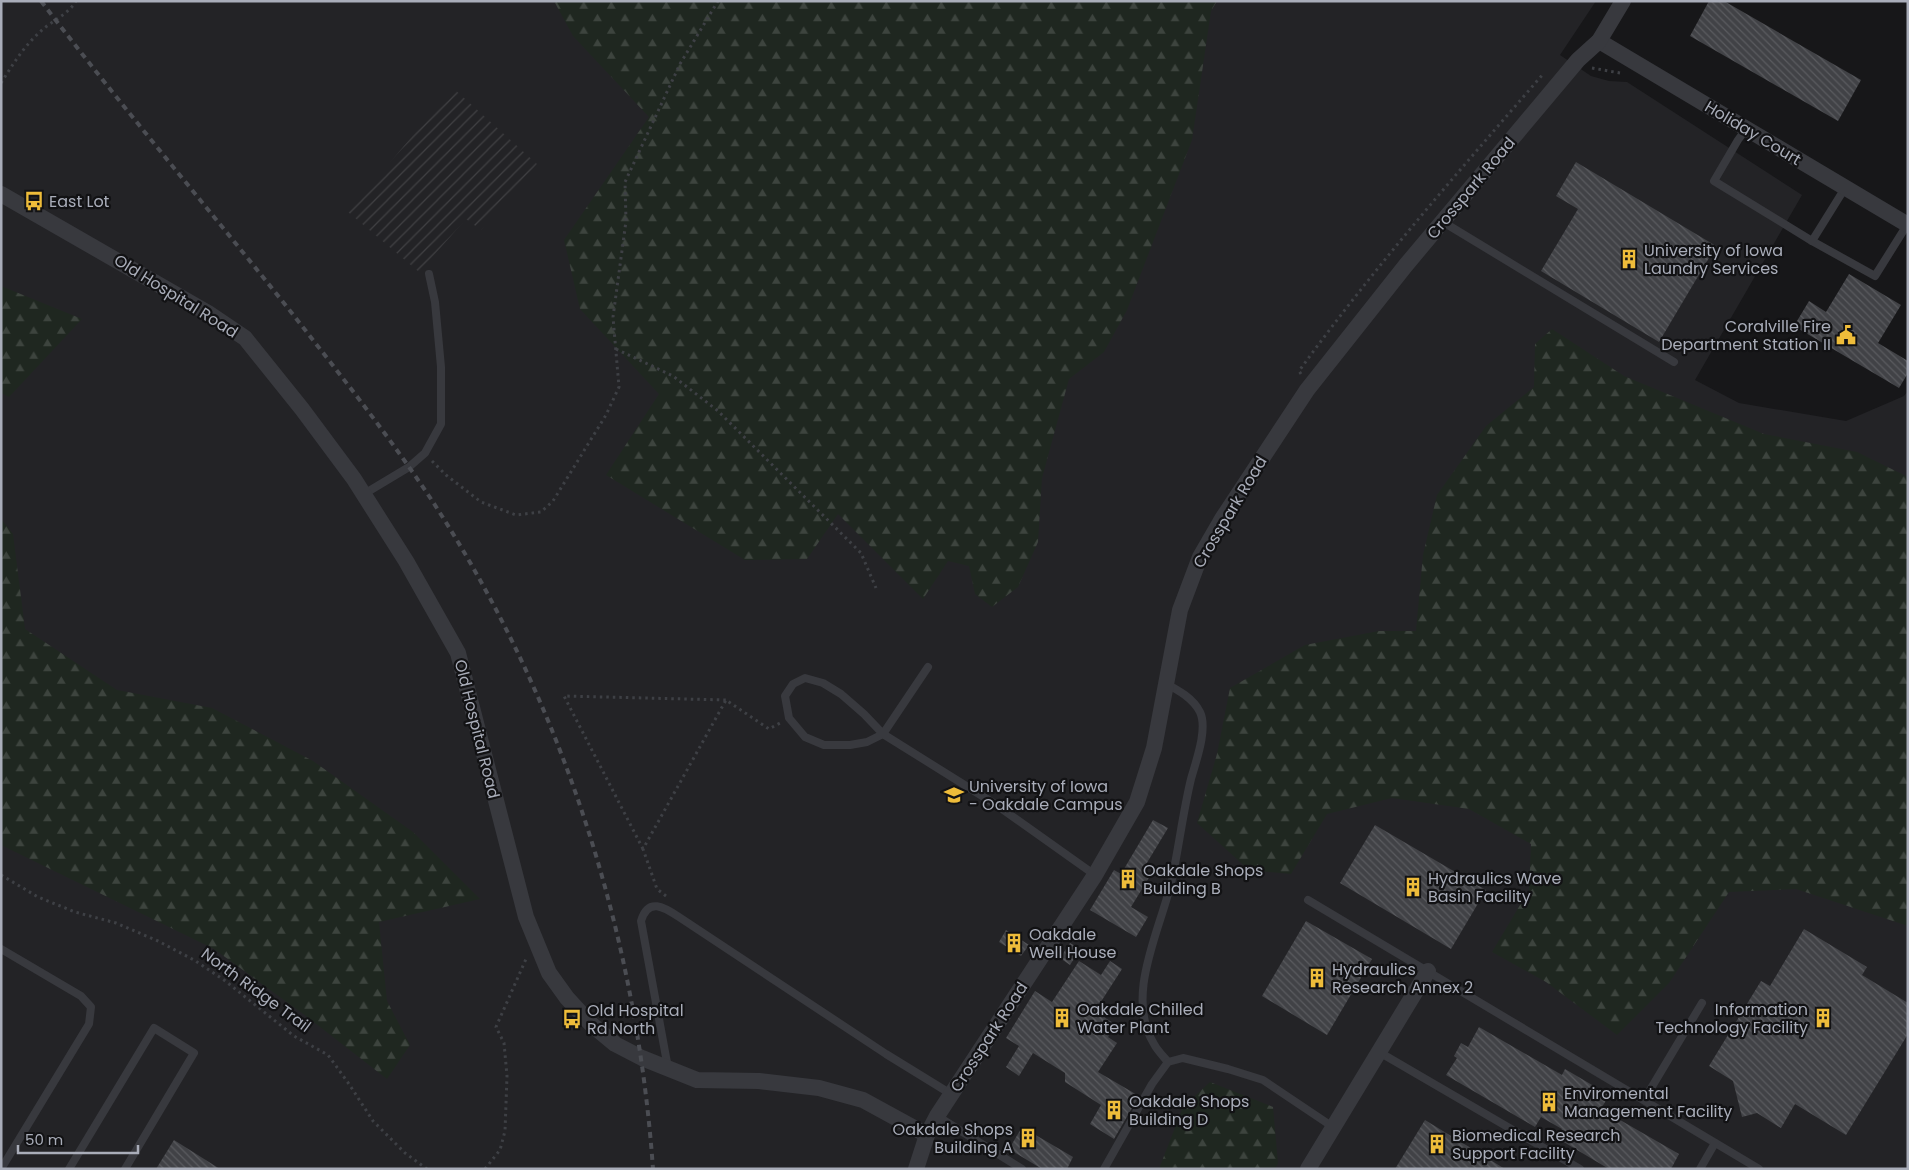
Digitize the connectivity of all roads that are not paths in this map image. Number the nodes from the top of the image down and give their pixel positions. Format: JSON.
{"nodes":[{"id":1,"x":1623,"y":1,"type":"edge"},
{"id":2,"x":1599,"y":41,"type":"junction"},
{"id":3,"x":1746,"y":129,"type":"junction"},
{"id":4,"x":1844,"y":188,"type":"junction"},
{"id":5,"x":1,"y":194,"type":"edge"},
{"id":6,"x":1443,"y":222,"type":"junction"},
{"id":7,"x":1907,"y":225,"type":"edge"},
{"id":8,"x":1812,"y":241,"type":"junction"},
{"id":9,"x":429,"y":274,"type":"dead end"},
{"id":10,"x":1674,"y":362,"type":"dead end"},
{"id":11,"x":364,"y":494,"type":"junction"},
{"id":12,"x":928,"y":667,"type":"dead end"},
{"id":13,"x":1165,"y":683,"type":"junction"},
{"id":14,"x":884,"y":734,"type":"junction"},
{"id":15,"x":1095,"y":874,"type":"junction"},
{"id":16,"x":1308,"y":900,"type":"dead end"},
{"id":17,"x":1,"y":949,"type":"edge"},
{"id":18,"x":1428,"y":971,"type":"junction"},
{"id":19,"x":1702,"y":1003,"type":"dead end"},
{"id":20,"x":1379,"y":1052,"type":"junction"},
{"id":21,"x":1168,"y":1062,"type":"junction"},
{"id":22,"x":668,"y":1070,"type":"junction"},
{"id":23,"x":951,"y":1094,"type":"junction"},
{"id":24,"x":1644,"y":1100,"type":"junction"},
{"id":25,"x":936,"y":1116,"type":"junction"},
{"id":26,"x":1333,"y":1128,"type":"junction"},
{"id":27,"x":928,"y":1135,"type":"junction"},
{"id":28,"x":1716,"y":1142,"type":"junction"},
{"id":29,"x":1,"y":1169,"type":"edge"},
{"id":30,"x":69,"y":1169,"type":"edge"},
{"id":31,"x":125,"y":1169,"type":"edge"},
{"id":32,"x":916,"y":1169,"type":"edge"},
{"id":33,"x":1022,"y":1169,"type":"edge"},
{"id":34,"x":1104,"y":1169,"type":"edge"},
{"id":35,"x":1308,"y":1169,"type":"edge"},
{"id":36,"x":1580,"y":1169,"type":"edge"},
{"id":37,"x":1700,"y":1169,"type":"edge"},
{"id":38,"x":1759,"y":1169,"type":"edge"}],
"edges":[{"from":1,"to":2,"type":"street","name":"Crosspark Road"},
{"from":2,"to":3,"type":"street","name":"Holiday Court"},
{"from":2,"to":6,"type":"street","name":"Crosspark Road"},
{"from":3,"to":4,"type":"street","name":"Holiday Court"},
{"from":3,"to":8,"type":"lane"},
{"from":4,"to":7,"type":"street","name":"Holiday Court"},
{"from":4,"to":8,"type":"lane"},
{"from":5,"to":11,"type":"street","name":"Old Hospital Road"},
{"from":6,"to":10,"type":"lane"},
{"from":6,"to":13,"type":"street","name":"Crosspark Road"},
{"from":7,"to":8,"type":"lane"},
{"from":9,"to":11,"type":"lane"},
{"from":11,"to":22,"type":"street","name":"Old Hospital Road"},
{"from":12,"to":14,"type":"lane"},
{"from":13,"to":15,"type":"street","name":"Crosspark Road"},
{"from":13,"to":21,"type":"lane"},
{"from":14,"to":14,"type":"lane"},
{"from":14,"to":15,"type":"lane"},
{"from":15,"to":23,"type":"street","name":"Crosspark Road"},
{"from":16,"to":18,"type":"lane"},
{"from":17,"to":29,"type":"lane"},
{"from":18,"to":20,"type":"street"},
{"from":18,"to":24,"type":"lane"},
{"from":19,"to":24,"type":"lane"},
{"from":20,"to":26,"type":"street"},
{"from":20,"to":36,"type":"lane"},
{"from":21,"to":26,"type":"lane"},
{"from":21,"to":34,"type":"lane"},
{"from":22,"to":23,"type":"lane"},
{"from":22,"to":27,"type":"street","name":"Old Hospital Road"},
{"from":23,"to":25,"type":"street","name":"Crosspark Road"},
{"from":24,"to":28,"type":"lane"},
{"from":25,"to":27,"type":"street","name":"Crosspark Road"},
{"from":25,"to":33,"type":"lane"},
{"from":26,"to":35,"type":"street"},
{"from":27,"to":32,"type":"street","name":"Crosspark Road"},
{"from":28,"to":37,"type":"lane"},
{"from":28,"to":38,"type":"lane"},
{"from":30,"to":31,"type":"lane"}]}
